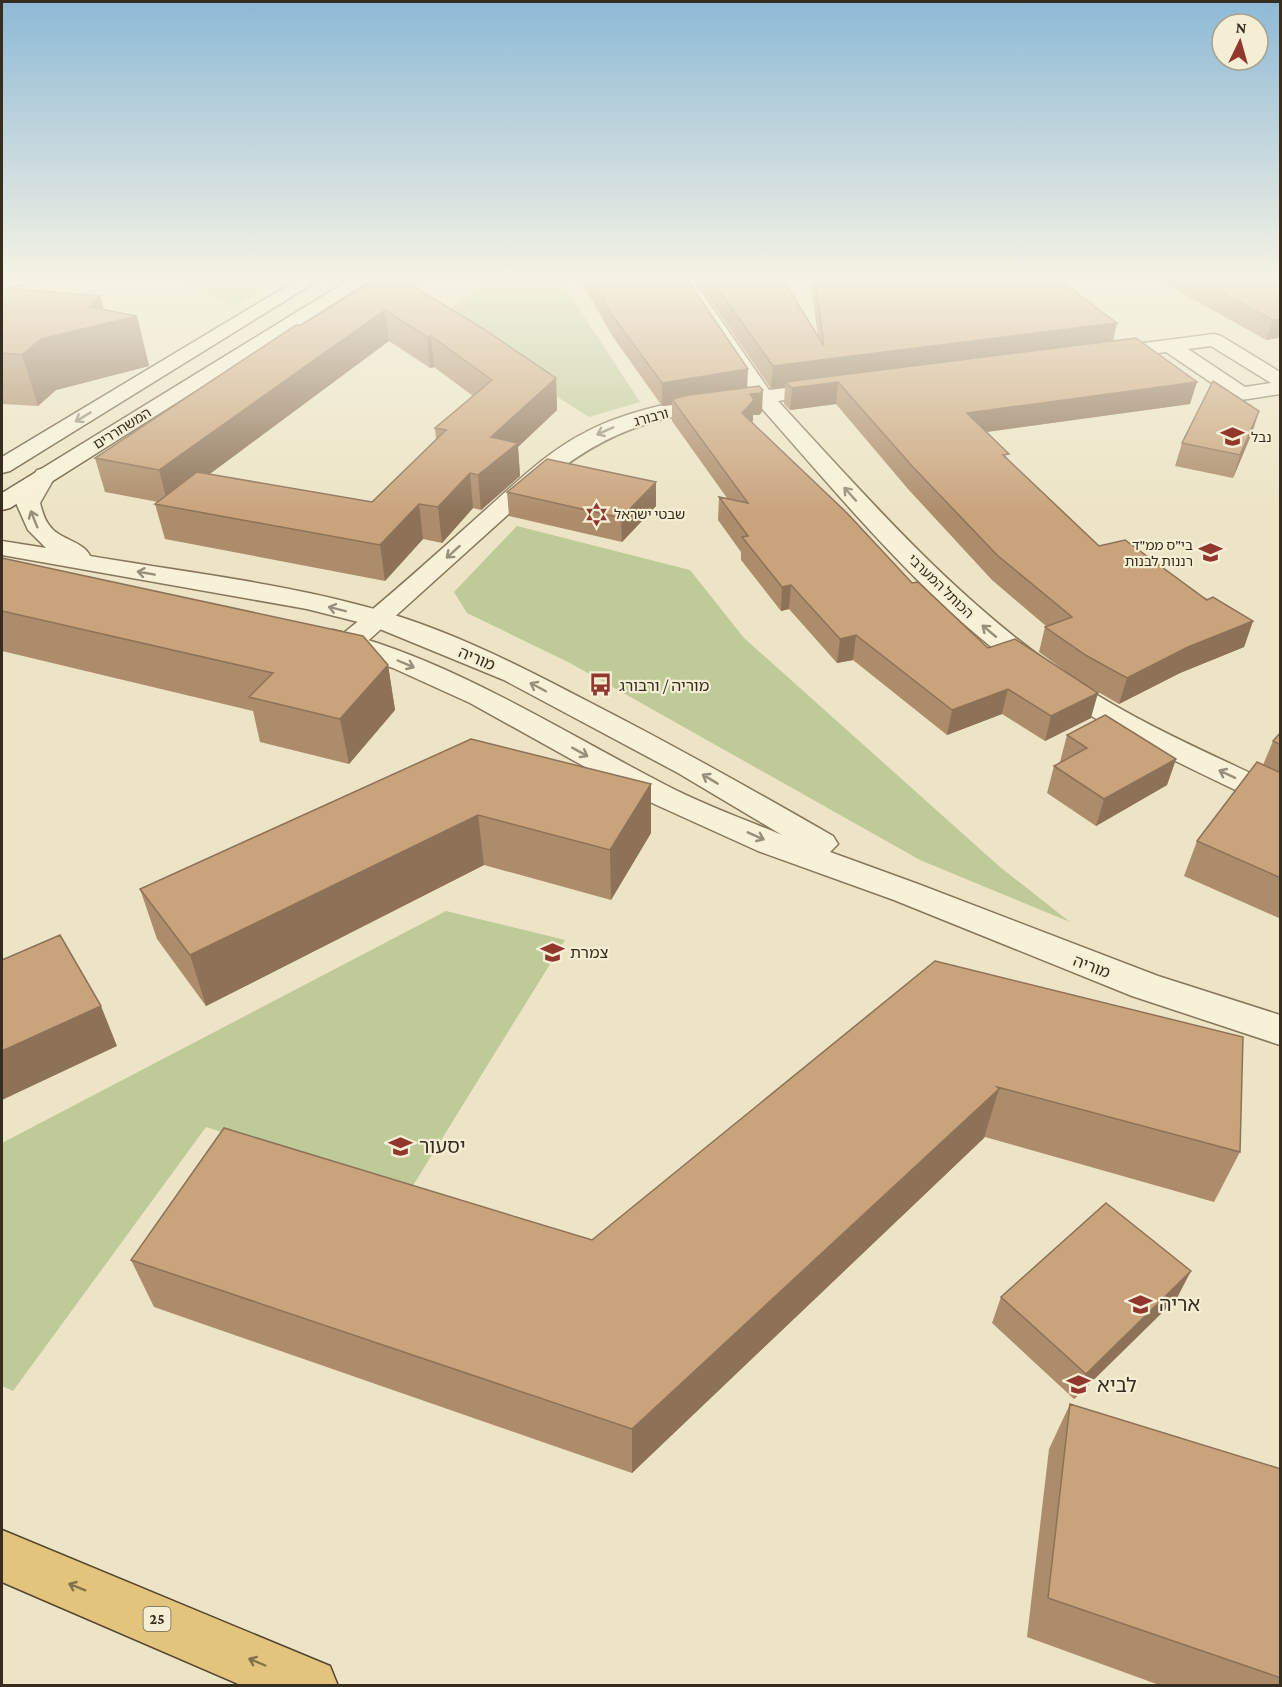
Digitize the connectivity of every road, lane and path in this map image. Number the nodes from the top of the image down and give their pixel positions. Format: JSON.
{"nodes":[{"id":1,"x":182,"y":357,"type":"edge"},
{"id":2,"x":237,"y":357,"type":"edge"},
{"id":3,"x":736,"y":357,"type":"edge"},
{"id":4,"x":1186,"y":357,"type":"edge"},
{"id":5,"x":1242,"y":357,"type":"edge"},
{"id":6,"x":1281,"y":380,"type":"edge"},
{"id":7,"x":849,"y":387,"type":"edge"},
{"id":8,"x":1281,"y":388,"type":"edge"},
{"id":9,"x":764,"y":398,"type":"junction"},
{"id":10,"x":29,"y":449,"type":"junction"},
{"id":11,"x":2,"y":460,"type":"edge"},
{"id":12,"x":2,"y":466,"type":"edge"},
{"id":13,"x":45,"y":475,"type":"junction"},
{"id":14,"x":2,"y":503,"type":"edge"},
{"id":15,"x":2,"y":548,"type":"edge"},
{"id":16,"x":2,"y":574,"type":"edge"},
{"id":17,"x":95,"y":578,"type":"junction"},
{"id":18,"x":379,"y":619,"type":"junction"},
{"id":19,"x":305,"y":631,"type":"edge"},
{"id":20,"x":351,"y":642,"type":"junction"},
{"id":21,"x":1281,"y":799,"type":"edge"},
{"id":22,"x":906,"y":892,"type":"junction"},
{"id":23,"x":1281,"y":1030,"type":"edge"},
{"id":24,"x":2,"y":1556,"type":"edge"},
{"id":25,"x":310,"y":1686,"type":"edge"}],
"edges":[{"from":1,"to":10,"type":"street","name":"המשחררים","one_way":true},
{"from":2,"to":13,"type":"street","name":"המשחררים"},
{"from":3,"to":9,"type":"street","name":"הכותל המערבי"},
{"from":4,"to":8,"type":"street"},
{"from":5,"to":6,"type":"street"},
{"from":7,"to":9,"type":"street","name":"ורבורג"},
{"from":9,"to":18,"type":"street","name":"ורבורג","one_way":true},
{"from":21,"to":9,"type":"street","name":"הכותל המערבי","one_way":true},
{"from":10,"to":11,"type":"street"},
{"from":10,"to":12,"type":"street","name":"המשחררים"},
{"from":13,"to":14,"type":"street","name":"המשחררים"},
{"from":17,"to":13,"type":"street","one_way":true},
{"from":15,"to":17,"type":"street","name":"מוריה"},
{"from":16,"to":17,"type":"street","name":"מוריה"},
{"from":18,"to":17,"type":"street","name":"מוריה","one_way":true},
{"from":18,"to":20,"type":"street","name":"ורבורג"},
{"from":22,"to":18,"type":"street","name":"מוריה","one_way":true},
{"from":19,"to":20,"type":"street","name":"מוריה"},
{"from":20,"to":22,"type":"street","name":"מוריה","one_way":true},
{"from":22,"to":23,"type":"street","name":"מוריה"},
{"from":25,"to":24,"type":"highway","number":"25","one_way":true}]}
